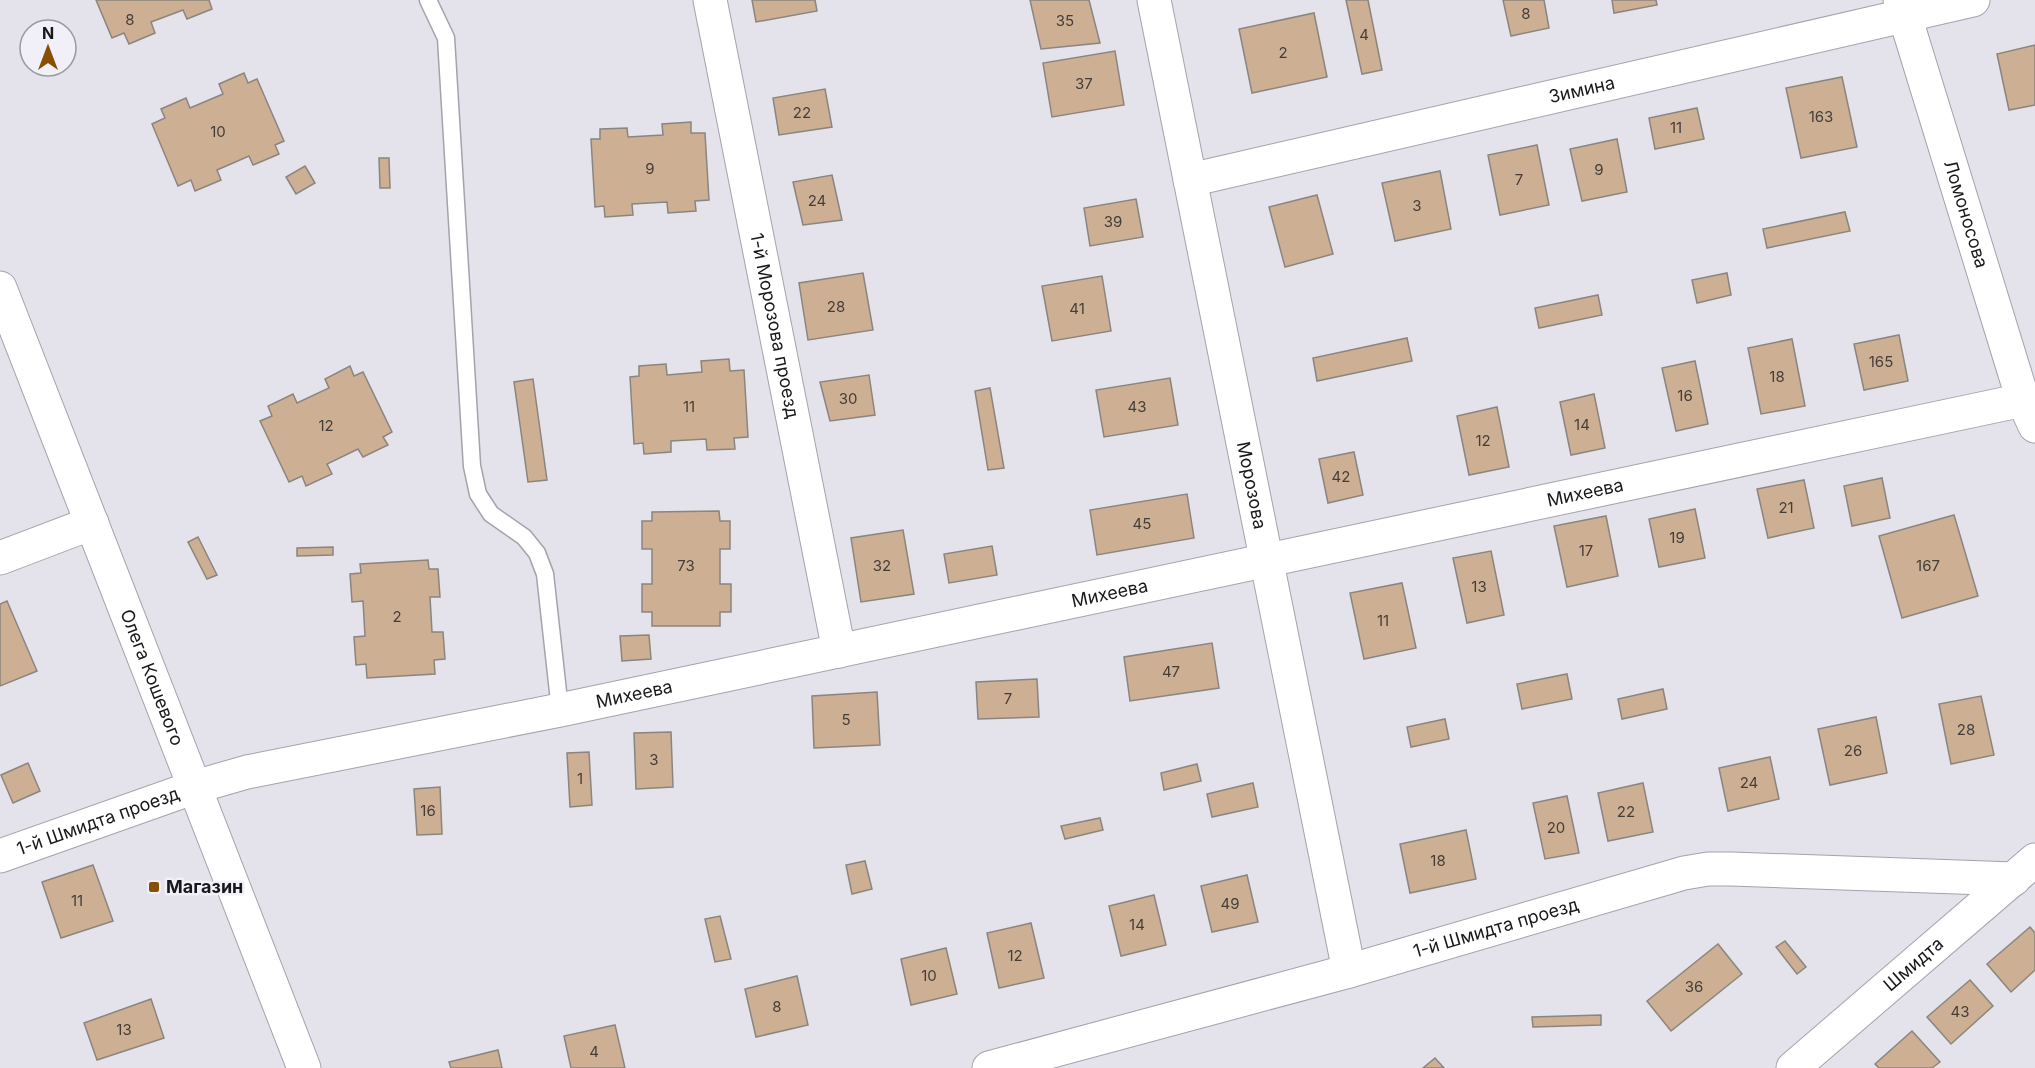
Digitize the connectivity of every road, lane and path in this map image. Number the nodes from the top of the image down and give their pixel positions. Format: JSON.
{"nodes":[{"id":1,"x":428,"y":0,"type":"edge"},
{"id":2,"x":710,"y":0,"type":"edge"},
{"id":3,"x":1154,"y":0,"type":"edge"},
{"id":4,"x":1973,"y":0,"type":"edge"},
{"id":5,"x":1901,"y":8,"type":"edge"},
{"id":6,"x":1190,"y":180,"type":"junction"},
{"id":7,"x":0,"y":288,"type":"edge"},
{"id":8,"x":2029,"y":413,"type":"edge"},
{"id":9,"x":92,"y":523,"type":"junction"},
{"id":10,"x":0,"y":558,"type":"edge"},
{"id":11,"x":1267,"y":560,"type":"junction"},
{"id":12,"x":839,"y":651,"type":"junction"},
{"id":13,"x":561,"y":710,"type":"junction"},
{"id":14,"x":195,"y":787,"type":"junction"},
{"id":15,"x":0,"y":856,"type":"edge"},
{"id":16,"x":2025,"y":870,"type":"edge"},
{"id":17,"x":1349,"y":971,"type":"junction"},
{"id":18,"x":304,"y":1068,"type":"edge"},
{"id":19,"x":988,"y":1068,"type":"edge"},
{"id":20,"x":1793,"y":1068,"type":"edge"}],
"edges":[{"from":1,"to":13,"type":"lane"},
{"from":2,"to":12,"type":"street","name":"1-й Морозова проезд"},
{"from":3,"to":6,"type":"street","name":"Морозова"},
{"from":4,"to":5,"type":"street","name":"Зимина"},
{"from":5,"to":6,"type":"street","name":"Зимина"},
{"from":5,"to":8,"type":"street","name":"Ломоносова"},
{"from":6,"to":11,"type":"street","name":"Морозова"},
{"from":7,"to":9,"type":"street","name":"Олега Кошевого"},
{"from":8,"to":11,"type":"street","name":"Михеева"},
{"from":9,"to":10,"type":"street"},
{"from":9,"to":14,"type":"street","name":"Олега Кошевого"},
{"from":11,"to":12,"type":"street","name":"Михеева"},
{"from":11,"to":17,"type":"street","name":"Морозова"},
{"from":12,"to":13,"type":"street","name":"Михеева"},
{"from":13,"to":14,"type":"street","name":"Михеева"},
{"from":14,"to":15,"type":"street","name":"1-й Шмидта проезд"},
{"from":14,"to":18,"type":"street","name":"Олега Кошевого"},
{"from":16,"to":17,"type":"street","name":"1-й Шмидта проезд"},
{"from":16,"to":20,"type":"street","name":"Шмидта"},
{"from":17,"to":19,"type":"street","name":"1-й Шмидта проезд"}]}
